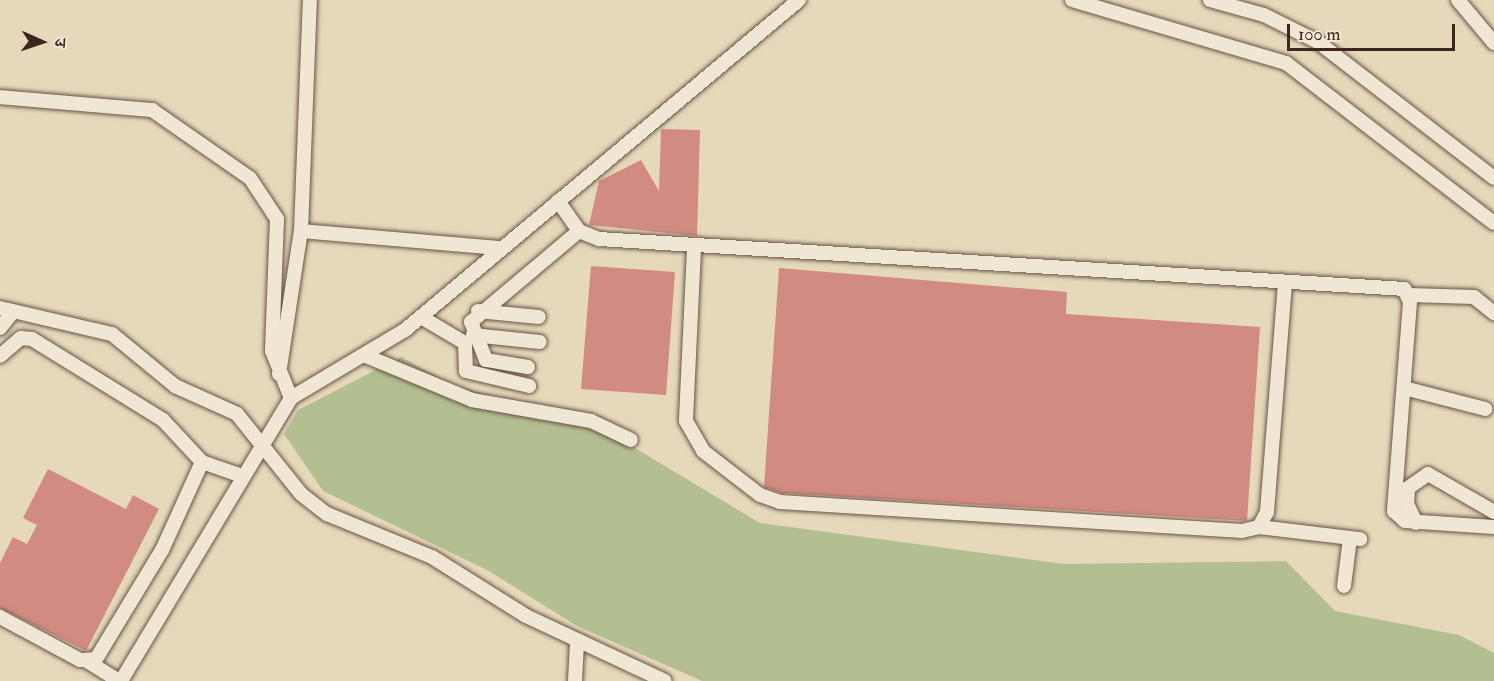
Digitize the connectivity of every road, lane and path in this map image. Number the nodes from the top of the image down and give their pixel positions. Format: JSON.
{"nodes":[{"id":1,"x":310,"y":0,"type":"edge"},
{"id":2,"x":799,"y":0,"type":"edge"},
{"id":3,"x":1072,"y":0,"type":"edge"},
{"id":4,"x":1210,"y":0,"type":"edge"},
{"id":5,"x":1458,"y":0,"type":"edge"},
{"id":6,"x":1236,"y":3,"type":"edge"},
{"id":7,"x":1494,"y":43,"type":"edge"},
{"id":8,"x":0,"y":97,"type":"edge"},
{"id":9,"x":1494,"y":178,"type":"edge"},
{"id":10,"x":558,"y":201,"type":"junction"},
{"id":11,"x":1494,"y":223,"type":"edge"},
{"id":12,"x":301,"y":231,"type":"junction"},
{"id":13,"x":579,"y":231,"type":"junction"},
{"id":14,"x":501,"y":248,"type":"junction"},
{"id":15,"x":694,"y":249,"type":"junction"},
{"id":16,"x":1285,"y":284,"type":"junction"},
{"id":17,"x":1409,"y":295,"type":"junction"},
{"id":18,"x":6,"y":310,"type":"edge"},
{"id":19,"x":478,"y":311,"type":"junction"},
{"id":20,"x":1494,"y":313,"type":"edge"},
{"id":21,"x":421,"y":317,"type":"junction"},
{"id":22,"x":539,"y":317,"type":"dead end"},
{"id":23,"x":0,"y":328,"type":"edge"},
{"id":24,"x":473,"y":335,"type":"junction"},
{"id":25,"x":540,"y":342,"type":"dead end"},
{"id":26,"x":0,"y":356,"type":"edge"},
{"id":27,"x":366,"y":356,"type":"junction"},
{"id":28,"x":528,"y":367,"type":"dead end"},
{"id":29,"x":279,"y":374,"type":"junction"},
{"id":30,"x":529,"y":386,"type":"dead end"},
{"id":31,"x":1404,"y":388,"type":"junction"},
{"id":32,"x":291,"y":398,"type":"junction"},
{"id":33,"x":1485,"y":409,"type":"dead end"},
{"id":34,"x":632,"y":440,"type":"dead end"},
{"id":35,"x":261,"y":443,"type":"junction"},
{"id":36,"x":202,"y":462,"type":"junction"},
{"id":37,"x":242,"y":476,"type":"junction"},
{"id":38,"x":1494,"y":512,"type":"edge"},
{"id":39,"x":1416,"y":523,"type":"junction"},
{"id":40,"x":1259,"y":527,"type":"junction"},
{"id":41,"x":1494,"y":527,"type":"edge"},
{"id":42,"x":1344,"y":586,"type":"dead end"},
{"id":43,"x":0,"y":617,"type":"edge"},
{"id":44,"x":578,"y":643,"type":"junction"},
{"id":45,"x":87,"y":661,"type":"junction"},
{"id":46,"x":120,"y":681,"type":"edge"},
{"id":47,"x":575,"y":681,"type":"edge"},
{"id":48,"x":665,"y":681,"type":"edge"}],
"edges":[{"from":1,"to":12,"type":"street"},
{"from":2,"to":10,"type":"street"},
{"from":3,"to":11,"type":"street"},
{"from":4,"to":6,"type":"street"},
{"from":5,"to":7,"type":"street"},
{"from":6,"to":9,"type":"street"},
{"from":8,"to":29,"type":"street"},
{"from":10,"to":13,"type":"street"},
{"from":10,"to":14,"type":"street"},
{"from":12,"to":14,"type":"street"},
{"from":12,"to":29,"type":"street"},
{"from":13,"to":15,"type":"street"},
{"from":13,"to":19,"type":"street"},
{"from":14,"to":21,"type":"street"},
{"from":15,"to":16,"type":"street"},
{"from":15,"to":40,"type":"street"},
{"from":16,"to":17,"type":"street"},
{"from":16,"to":40,"type":"street"},
{"from":17,"to":20,"type":"street"},
{"from":17,"to":31,"type":"street"},
{"from":18,"to":23,"type":"street"},
{"from":18,"to":35,"type":"street"},
{"from":19,"to":22,"type":"street"},
{"from":19,"to":24,"type":"street"},
{"from":21,"to":27,"type":"street"},
{"from":21,"to":30,"type":"street"},
{"from":24,"to":25,"type":"street"},
{"from":24,"to":28,"type":"street"},
{"from":26,"to":36,"type":"street"},
{"from":27,"to":32,"type":"street"},
{"from":27,"to":34,"type":"street"},
{"from":29,"to":32,"type":"street"},
{"from":31,"to":33,"type":"street"},
{"from":31,"to":39,"type":"street"},
{"from":32,"to":35,"type":"street"},
{"from":35,"to":37,"type":"street"},
{"from":35,"to":44,"type":"street"},
{"from":36,"to":37,"type":"street"},
{"from":36,"to":45,"type":"street"},
{"from":37,"to":46,"type":"street"},
{"from":38,"to":39,"type":"street"},
{"from":39,"to":41,"type":"street"},
{"from":40,"to":42,"type":"street"},
{"from":43,"to":45,"type":"street"},
{"from":44,"to":47,"type":"street"},
{"from":44,"to":48,"type":"street"},
{"from":45,"to":46,"type":"street"}]}
